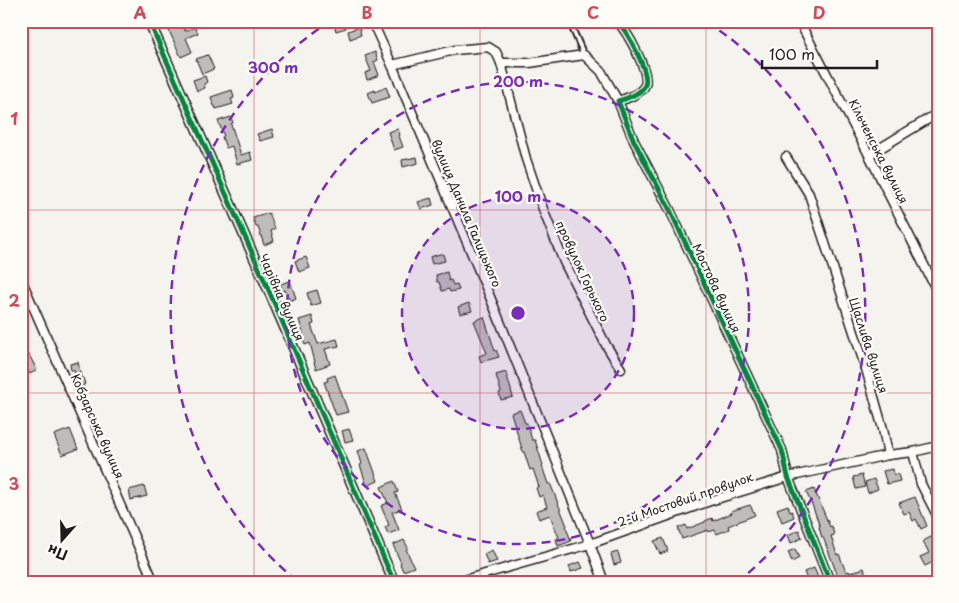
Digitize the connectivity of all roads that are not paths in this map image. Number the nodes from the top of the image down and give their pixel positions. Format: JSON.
{"nodes":[{"id":1,"x":149,"y":21,"type":"edge"},
{"id":2,"x":372,"y":21,"type":"edge"},
{"id":3,"x":569,"y":21,"type":"edge"},
{"id":4,"x":617,"y":21,"type":"edge"},
{"id":5,"x":799,"y":21,"type":"edge"},
{"id":6,"x":584,"y":55,"type":"junction"},
{"id":7,"x":501,"y":63,"type":"junction"},
{"id":8,"x":392,"y":65,"type":"junction"},
{"id":9,"x":618,"y":101,"type":"junction"},
{"id":10,"x":938,"y":113,"type":"edge"},
{"id":11,"x":869,"y":155,"type":"junction"},
{"id":12,"x":786,"y":157,"type":"dead end"},
{"id":13,"x":21,"y":279,"type":"edge"},
{"id":14,"x":938,"y":292,"type":"edge"},
{"id":15,"x":621,"y":369,"type":"dead end"},
{"id":16,"x":938,"y":446,"type":"edge"},
{"id":17,"x":913,"y":452,"type":"junction"},
{"id":18,"x":888,"y":455,"type":"junction"},
{"id":19,"x":788,"y":477,"type":"junction"},
{"id":20,"x":938,"y":517,"type":"edge"},
{"id":21,"x":590,"y":544,"type":"junction"},
{"id":22,"x":154,"y":582,"type":"edge"},
{"id":23,"x":394,"y":582,"type":"edge"},
{"id":24,"x":457,"y":582,"type":"edge"},
{"id":25,"x":604,"y":582,"type":"edge"},
{"id":26,"x":830,"y":582,"type":"edge"}],
"edges":[{"from":1,"to":23,"type":"street","name":"Чарівна вулиця"},
{"from":2,"to":8,"type":"street","name":"вулиця Данила Галицького"},
{"from":3,"to":6,"type":"lane","name":"Мостова вулиця"},
{"from":4,"to":9,"type":"street"},
{"from":5,"to":11,"type":"street","name":"Кільченська вулиця"},
{"from":6,"to":7,"type":"street"},
{"from":6,"to":9,"type":"street","name":"Мостова вулиця"},
{"from":7,"to":8,"type":"street"},
{"from":7,"to":15,"type":"street","name":"провулок Горького"},
{"from":8,"to":21,"type":"street","name":"вулиця Данила Галицького"},
{"from":9,"to":19,"type":"street","name":"Мостова вулиця"},
{"from":10,"to":11,"type":"street"},
{"from":11,"to":14,"type":"street","name":"Кільченська вулиця"},
{"from":12,"to":18,"type":"street","name":"Щаслива вулиця"},
{"from":13,"to":22,"type":"street","name":"Кобзарська вулиця"},
{"from":16,"to":17,"type":"street"},
{"from":17,"to":18,"type":"street"},
{"from":17,"to":20,"type":"street"},
{"from":18,"to":19,"type":"street","name":"2-й Мостовий провулок"},
{"from":19,"to":21,"type":"street","name":"2-й Мостовий провулок"},
{"from":19,"to":26,"type":"street","name":"Мостова вулиця"},
{"from":21,"to":24,"type":"street","name":"2-й Мостовий провулок"},
{"from":21,"to":25,"type":"street","name":"вулиця Данила Галицького"}]}
